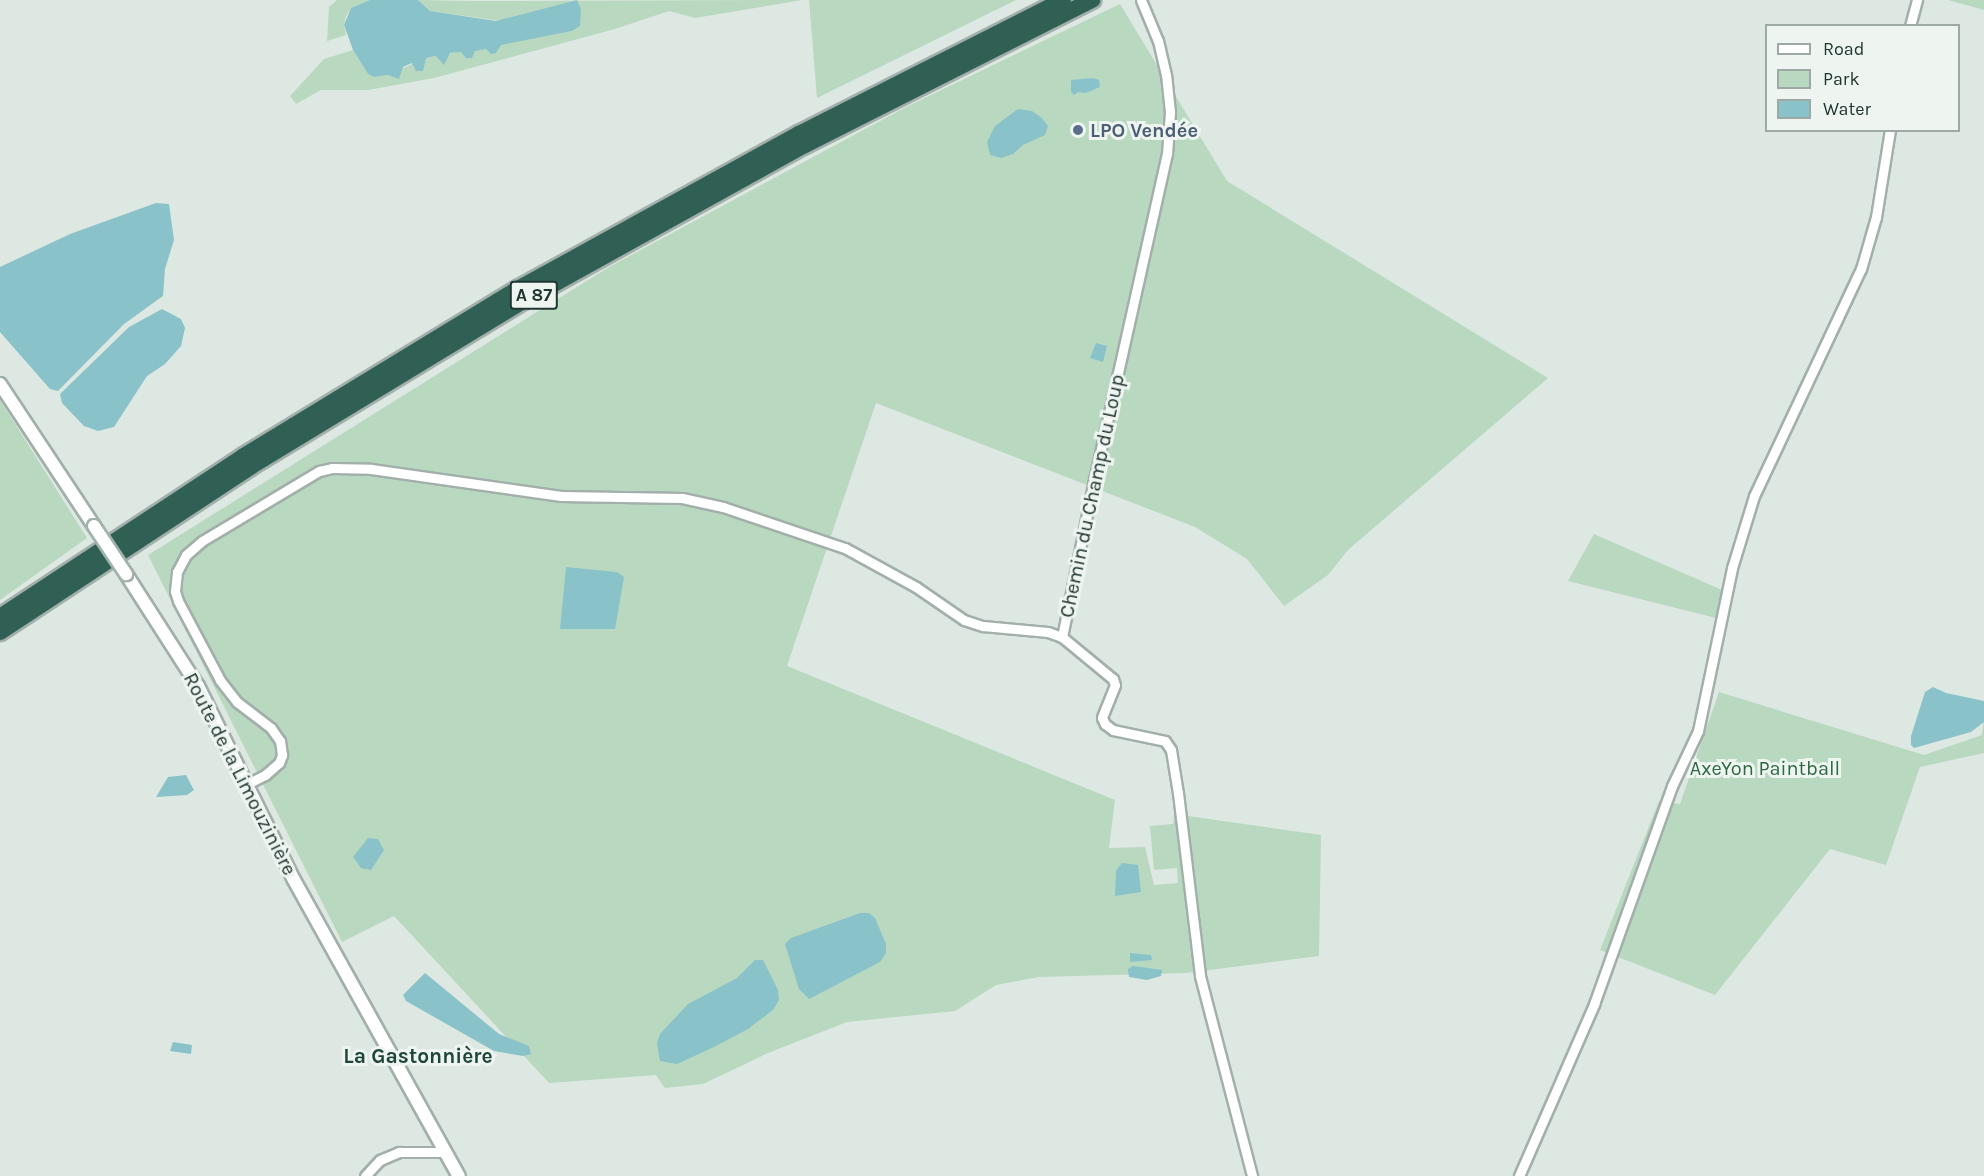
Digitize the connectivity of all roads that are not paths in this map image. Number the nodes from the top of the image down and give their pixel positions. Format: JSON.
{"nodes":[{"id":1,"x":1063,"y":0,"type":"edge"},
{"id":2,"x":1092,"y":0,"type":"edge"},
{"id":3,"x":1142,"y":0,"type":"edge"},
{"id":4,"x":1917,"y":0,"type":"edge"},
{"id":5,"x":1911,"y":24,"type":"edge"},
{"id":6,"x":1890,"y":132,"type":"edge"},
{"id":7,"x":0,"y":384,"type":"edge"},
{"id":8,"x":0,"y":617,"type":"edge"},
{"id":9,"x":0,"y":632,"type":"edge"},
{"id":10,"x":1062,"y":637,"type":"junction"},
{"id":11,"x":247,"y":784,"type":"junction"},
{"id":12,"x":446,"y":1152,"type":"junction"},
{"id":13,"x":365,"y":1176,"type":"edge"},
{"id":14,"x":459,"y":1176,"type":"edge"},
{"id":15,"x":1252,"y":1176,"type":"edge"},
{"id":16,"x":1518,"y":1176,"type":"edge"}],
"edges":[{"from":1,"to":8,"type":"highway","number":"A 87"},
{"from":2,"to":9,"type":"highway","number":"A 87"},
{"from":3,"to":10,"type":"street","name":"Chemin du Champ du Loup"},
{"from":4,"to":5,"type":"street"},
{"from":6,"to":16,"type":"street"},
{"from":7,"to":11,"type":"street","name":"Route de la Limouzinière","bridge":true},
{"from":10,"to":11,"type":"street"},
{"from":10,"to":15,"type":"street"},
{"from":11,"to":12,"type":"street","name":"Route de la Limouzinière"},
{"from":12,"to":13,"type":"street"},
{"from":12,"to":14,"type":"street","name":"Route de la Limouzinière"}]}
